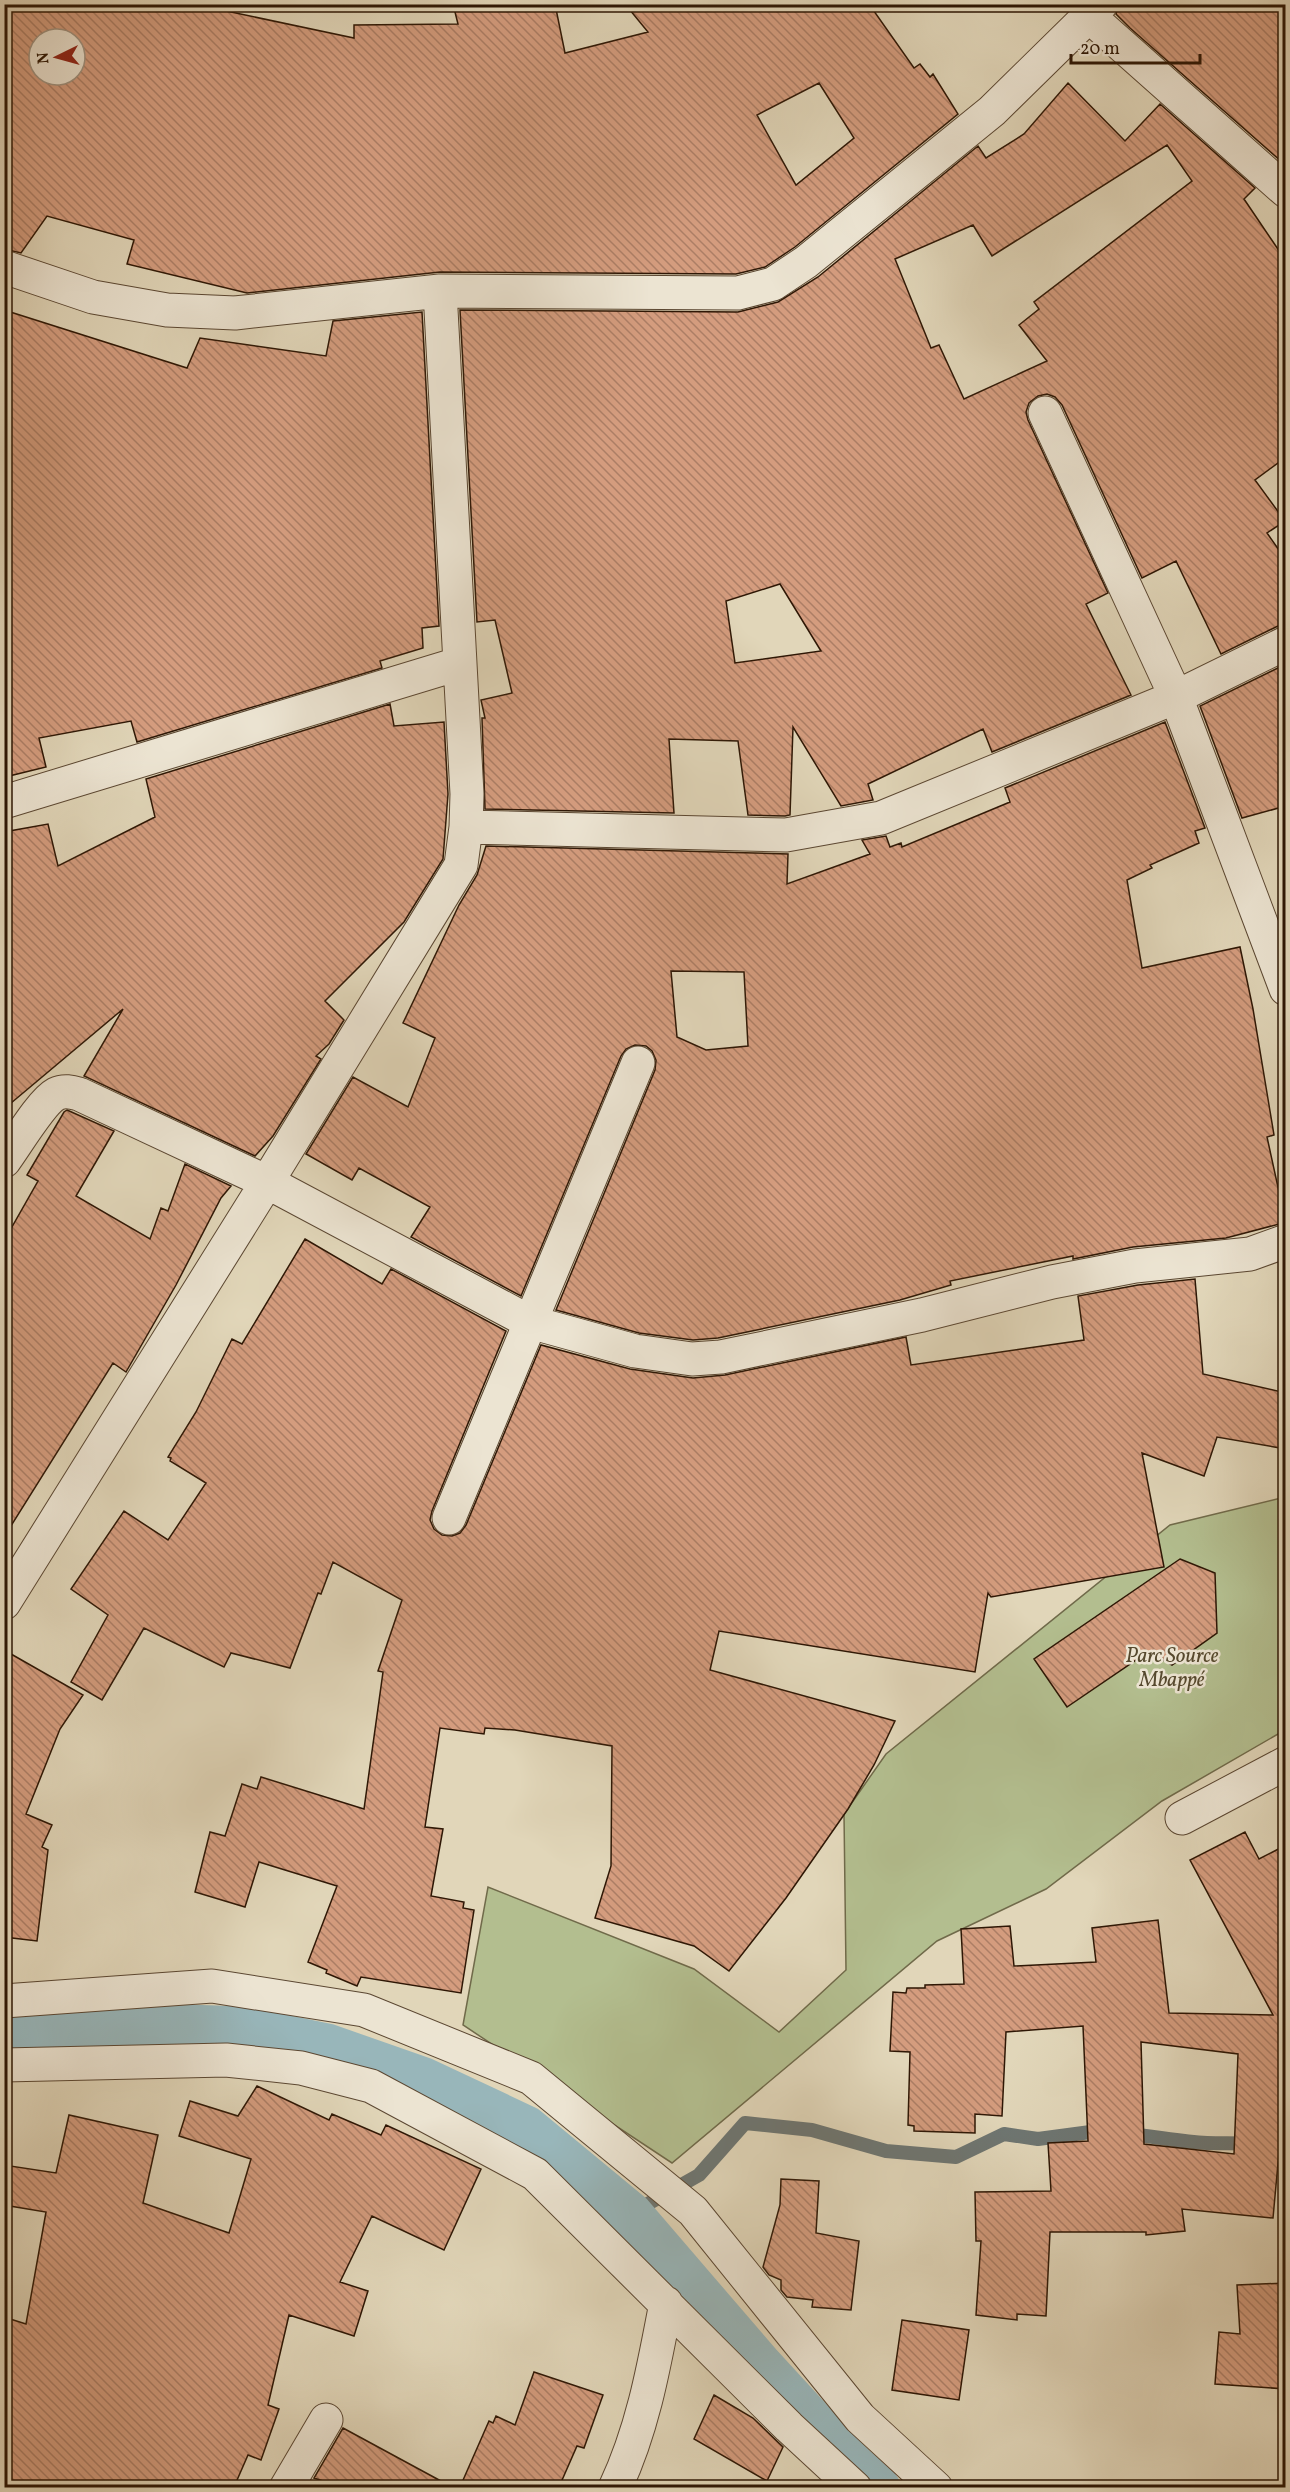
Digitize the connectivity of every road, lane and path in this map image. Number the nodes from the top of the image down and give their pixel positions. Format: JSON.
{"nodes":[{"id":1,"x":1096,"y":11,"type":"edge"},
{"id":2,"x":1286,"y":191,"type":"edge"},
{"id":3,"x":4,"y":267,"type":"edge"},
{"id":4,"x":440,"y":291,"type":"junction"},
{"id":5,"x":1045,"y":413,"type":"dead end"},
{"id":6,"x":1286,"y":643,"type":"edge"},
{"id":7,"x":458,"y":664,"type":"junction"},
{"id":8,"x":1176,"y":697,"type":"junction"},
{"id":9,"x":4,"y":802,"type":"edge"},
{"id":10,"x":466,"y":826,"type":"junction"},
{"id":11,"x":1286,"y":989,"type":"edge"},
{"id":12,"x":638,"y":1063,"type":"dead end"},
{"id":13,"x":4,"y":1161,"type":"edge"},
{"id":14,"x":267,"y":1182,"type":"junction"},
{"id":15,"x":1286,"y":1240,"type":"edge"},
{"id":16,"x":530,"y":1322,"type":"junction"},
{"id":17,"x":449,"y":1518,"type":"dead end"},
{"id":18,"x":4,"y":1603,"type":"edge"},
{"id":19,"x":1286,"y":1762,"type":"edge"},
{"id":20,"x":1182,"y":1818,"type":"dead end"},
{"id":21,"x":4,"y":2001,"type":"edge"},
{"id":22,"x":4,"y":2065,"type":"edge"},
{"id":23,"x":666,"y":2303,"type":"junction"},
{"id":24,"x":326,"y":2420,"type":"dead end"},
{"id":25,"x":286,"y":2487,"type":"edge"},
{"id":26,"x":615,"y":2487,"type":"edge"},
{"id":27,"x":855,"y":2487,"type":"edge"},
{"id":28,"x":936,"y":2487,"type":"edge"}],
"edges":[{"from":1,"to":2,"type":"street"},
{"from":1,"to":4,"type":"street"},
{"from":3,"to":4,"type":"street"},
{"from":4,"to":7,"type":"street"},
{"from":5,"to":8,"type":"street"},
{"from":6,"to":8,"type":"street"},
{"from":7,"to":9,"type":"street"},
{"from":7,"to":10,"type":"street"},
{"from":8,"to":10,"type":"street"},
{"from":8,"to":11,"type":"street"},
{"from":10,"to":14,"type":"street"},
{"from":12,"to":16,"type":"street"},
{"from":13,"to":14,"type":"street"},
{"from":14,"to":16,"type":"street"},
{"from":14,"to":18,"type":"street"},
{"from":15,"to":16,"type":"street"},
{"from":16,"to":17,"type":"street"},
{"from":19,"to":20,"type":"street"},
{"from":21,"to":28,"type":"street"},
{"from":22,"to":23,"type":"street"},
{"from":23,"to":26,"type":"street"},
{"from":23,"to":27,"type":"street"},
{"from":24,"to":25,"type":"street"}]}
